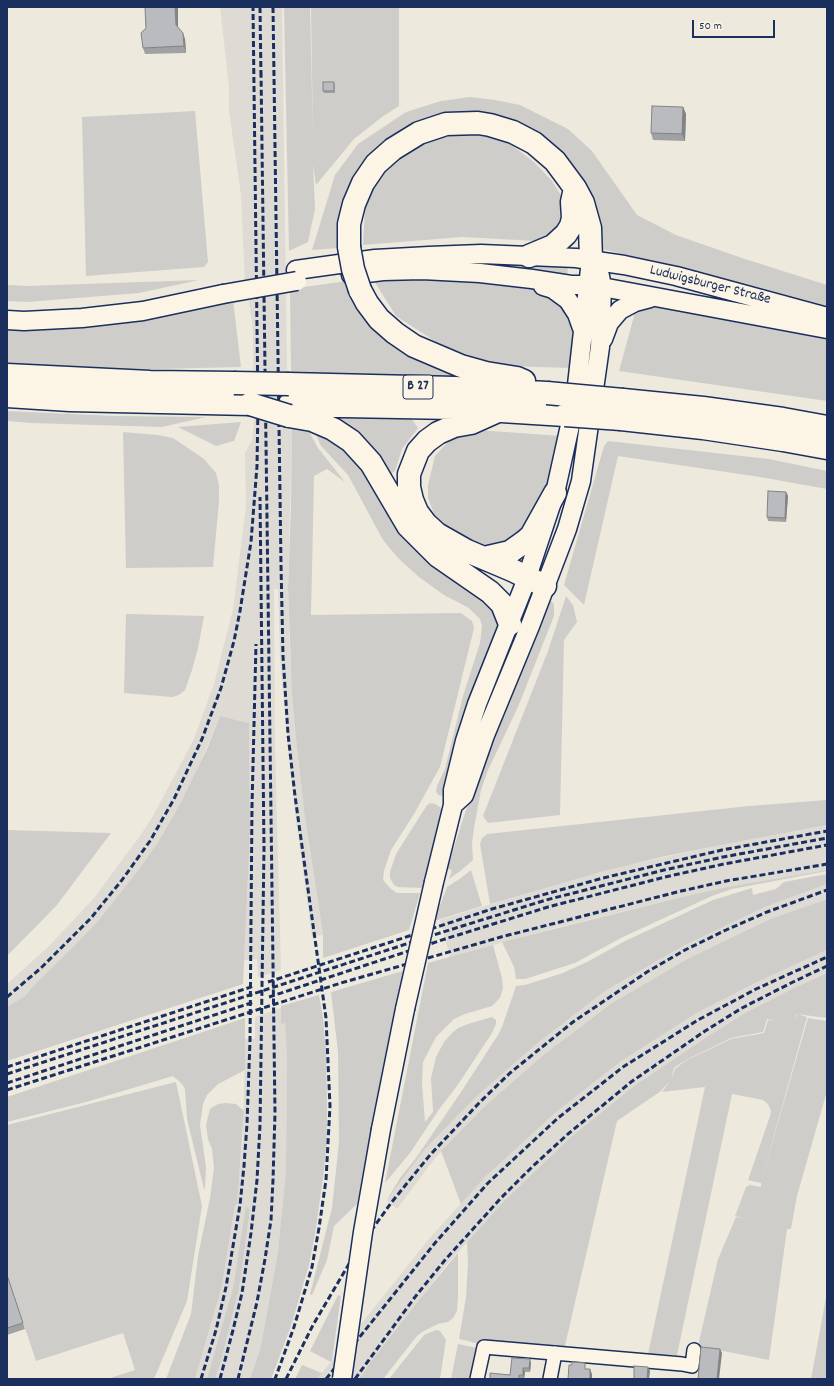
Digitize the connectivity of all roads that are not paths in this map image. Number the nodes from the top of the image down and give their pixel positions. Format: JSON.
{"nodes":[{"id":1,"x":575,"y":188,"type":"junction"},
{"id":2,"x":529,"y":256,"type":"junction"},
{"id":3,"x":592,"y":260,"type":"junction"},
{"id":4,"x":296,"y":276,"type":"junction"},
{"id":5,"x":532,"y":279,"type":"junction"},
{"id":6,"x":595,"y":286,"type":"junction"},
{"id":7,"x":223,"y":290,"type":"junction"},
{"id":8,"x":655,"y":297,"type":"junction"},
{"id":9,"x":7,"y":312,"type":"edge"},
{"id":10,"x":827,"y":317,"type":"edge"},
{"id":11,"x":7,"y":320,"type":"edge"},
{"id":12,"x":583,"y":329,"type":"junction"},
{"id":13,"x":827,"y":329,"type":"edge"},
{"id":14,"x":600,"y":347,"type":"junction"},
{"id":15,"x":7,"y":375,"type":"edge"},
{"id":16,"x":7,"y":396,"type":"edge"},
{"id":17,"x":240,"y":397,"type":"junction"},
{"id":18,"x":289,"y":402,"type":"junction"},
{"id":19,"x":545,"y":403,"type":"junction"},
{"id":20,"x":622,"y":409,"type":"junction"},
{"id":21,"x":500,"y":410,"type":"junction"},
{"id":22,"x":827,"y":427,"type":"edge"},
{"id":23,"x":827,"y":448,"type":"edge"},
{"id":24,"x":555,"y":493,"type":"junction"},
{"id":25,"x":422,"y":540,"type":"junction"},
{"id":26,"x":484,"y":558,"type":"junction"},
{"id":27,"x":532,"y":583,"type":"junction"},
{"id":28,"x":510,"y":624,"type":"junction"},
{"id":29,"x":453,"y":805,"type":"junction"},
{"id":30,"x":694,"y":1350,"type":"dead end"},
{"id":31,"x":555,"y":1353,"type":"junction"},
{"id":32,"x":342,"y":1379,"type":"edge"},
{"id":33,"x":477,"y":1379,"type":"edge"},
{"id":34,"x":550,"y":1379,"type":"edge"}],
"edges":[{"from":1,"to":2,"type":"highway"},
{"from":1,"to":3,"type":"highway","number":"B 27"},
{"from":1,"to":19,"type":"highway","number":"B 27","bridge":true},
{"from":2,"to":3,"type":"main road","name":"Ludwigsburger Straße"},
{"from":2,"to":4,"type":"main road","name":"Ludwigsburger Straße"},
{"from":3,"to":6,"type":"main road"},
{"from":3,"to":10,"type":"main road","name":"Ludwigsburger Straße"},
{"from":4,"to":5,"type":"main road","name":"Ludwigsburger Straße"},
{"from":4,"to":7,"type":"main road"},
{"from":5,"to":6,"type":"main road","name":"Ludwigsburger Straße"},
{"from":5,"to":12,"type":"main road"},
{"from":6,"to":8,"type":"main road","name":"Ludwigsburger Straße"},
{"from":6,"to":12,"type":"main road"},
{"from":6,"to":14,"type":"main road"},
{"from":7,"to":9,"type":"main road"},
{"from":7,"to":11,"type":"main road"},
{"from":8,"to":13,"type":"main road","name":"Ludwigsburger Straße"},
{"from":8,"to":14,"type":"main road"},
{"from":12,"to":24,"type":"main road"},
{"from":14,"to":27,"type":"main road"},
{"from":15,"to":17,"type":"highway","number":"B 27"},
{"from":16,"to":17,"type":"highway","number":"B 27"},
{"from":17,"to":18,"type":"highway","number":"B 27","bridge":true},
{"from":18,"to":19,"type":"highway","number":"B 27"},
{"from":18,"to":21,"type":"highway","number":"B 27"},
{"from":18,"to":25,"type":"highway","number":"B 27"},
{"from":19,"to":20,"type":"highway","number":"B 27","bridge":true},
{"from":19,"to":21,"type":"highway","number":"B 27"},
{"from":20,"to":22,"type":"highway","number":"B 27"},
{"from":20,"to":23,"type":"highway","number":"B 27"},
{"from":21,"to":26,"type":"highway","number":"B 27"},
{"from":24,"to":26,"type":"highway"},
{"from":24,"to":27,"type":"main road"},
{"from":25,"to":27,"type":"highway","number":"B 27"},
{"from":25,"to":28,"type":"highway","number":"B 27"},
{"from":26,"to":27,"type":"highway","number":"B 27"},
{"from":27,"to":28,"type":"main road"},
{"from":27,"to":29,"type":"main road"},
{"from":28,"to":29,"type":"main road"},
{"from":29,"to":32,"type":"main road","bridge":true},
{"from":30,"to":31,"type":"street"},
{"from":31,"to":33,"type":"street"},
{"from":31,"to":34,"type":"street"}]}
